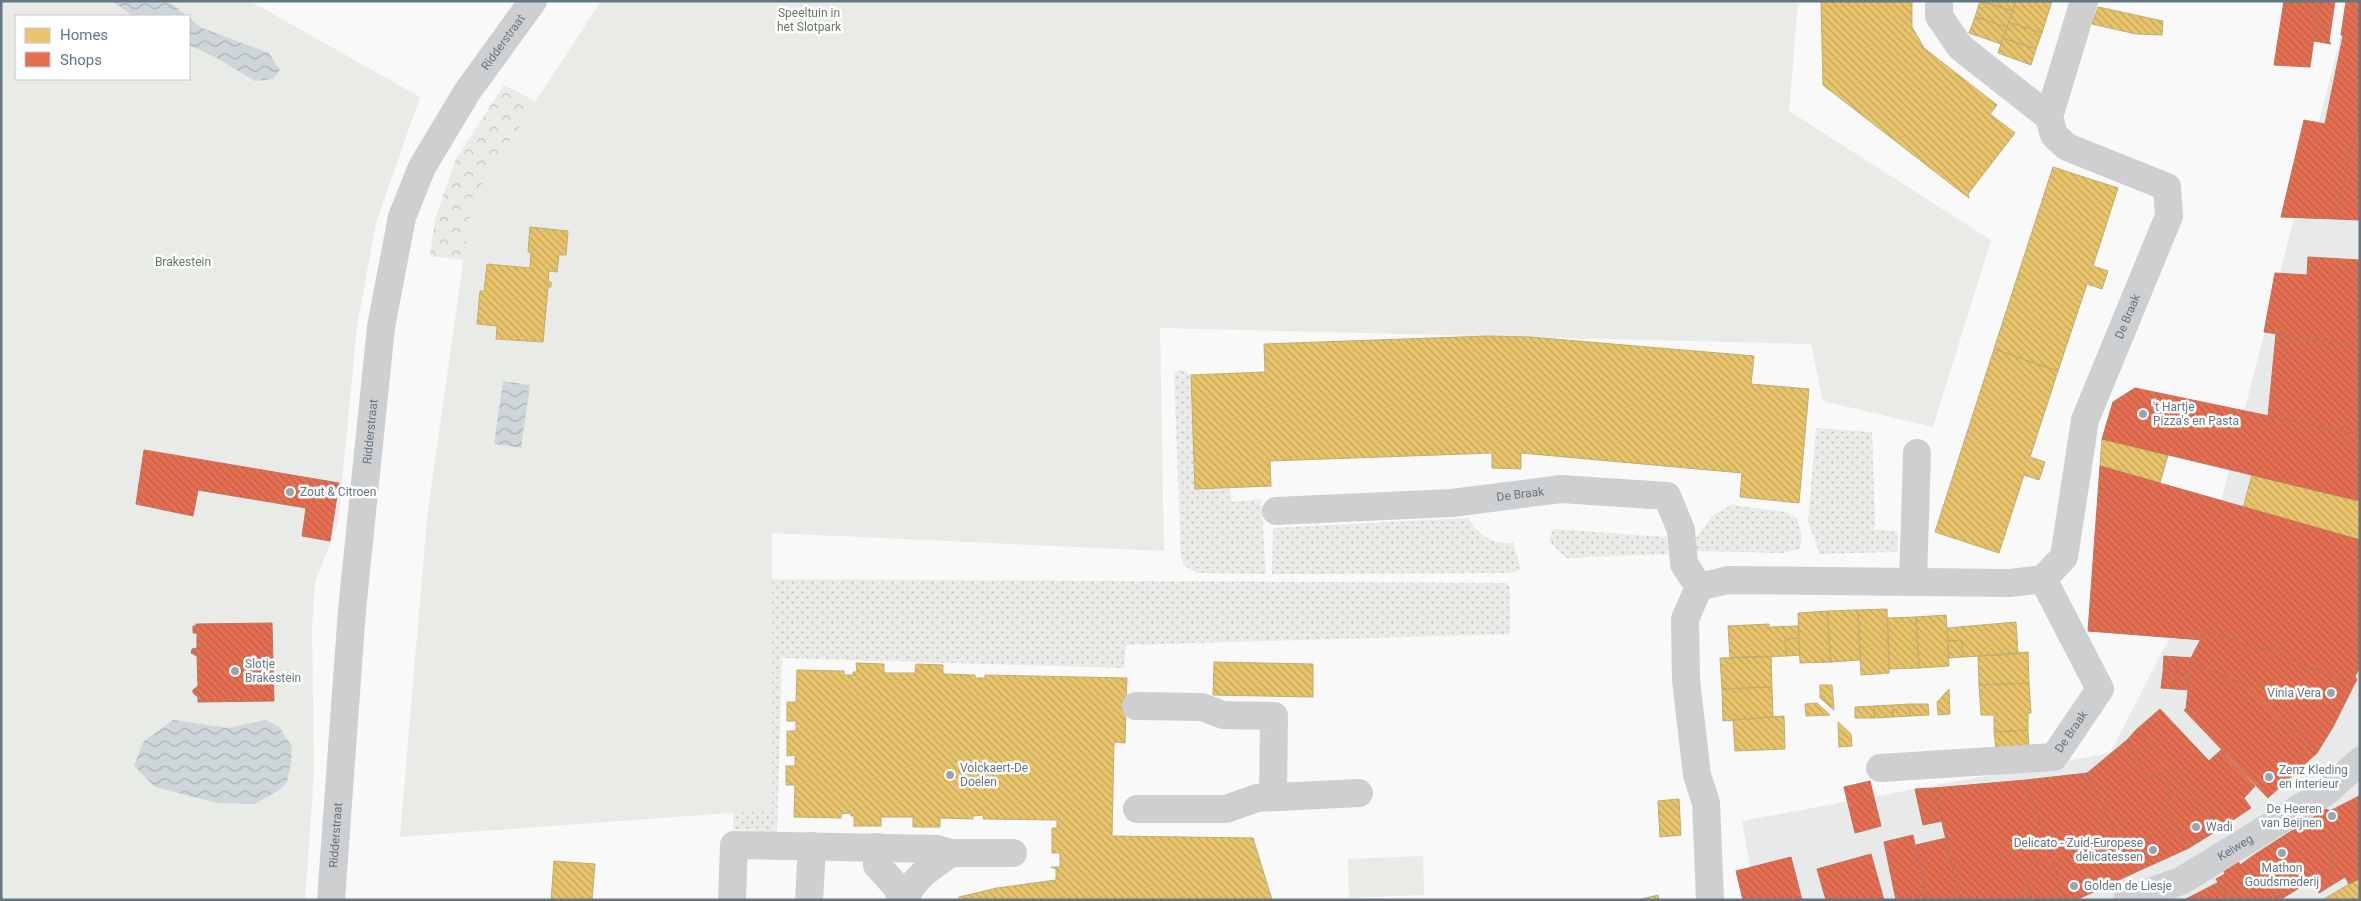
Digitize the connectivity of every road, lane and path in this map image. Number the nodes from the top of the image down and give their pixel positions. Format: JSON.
{"nodes":[{"id":1,"x":533,"y":1,"type":"edge"},
{"id":2,"x":1939,"y":1,"type":"edge"},
{"id":3,"x":2084,"y":1,"type":"edge"},
{"id":4,"x":2049,"y":117,"type":"junction"},
{"id":5,"x":1917,"y":454,"type":"dead end"},
{"id":6,"x":1276,"y":511,"type":"dead end"},
{"id":7,"x":2043,"y":579,"type":"junction"},
{"id":8,"x":1913,"y":581,"type":"junction"},
{"id":9,"x":1699,"y":587,"type":"junction"},
{"id":10,"x":1136,"y":706,"type":"dead end"},
{"id":11,"x":2360,"y":761,"type":"edge"},
{"id":12,"x":1880,"y":768,"type":"dead end"},
{"id":13,"x":1359,"y":793,"type":"dead end"},
{"id":14,"x":1273,"y":798,"type":"junction"},
{"id":15,"x":1137,"y":809,"type":"dead end"},
{"id":16,"x":812,"y":846,"type":"junction"},
{"id":17,"x":878,"y":848,"type":"junction"},
{"id":18,"x":951,"y":853,"type":"junction"},
{"id":19,"x":1013,"y":853,"type":"dead end"},
{"id":20,"x":331,"y":900,"type":"edge"},
{"id":21,"x":732,"y":900,"type":"edge"},
{"id":22,"x":810,"y":900,"type":"edge"},
{"id":23,"x":904,"y":900,"type":"edge"},
{"id":24,"x":1710,"y":900,"type":"edge"},
{"id":25,"x":2127,"y":900,"type":"edge"}],
"edges":[{"from":1,"to":20,"type":"street","name":"Ridderstraat"},
{"from":2,"to":4,"type":"street","name":"De Braak"},
{"from":3,"to":4,"type":"street"},
{"from":4,"to":7,"type":"street","name":"De Braak"},
{"from":5,"to":8,"type":"street"},
{"from":6,"to":9,"type":"street","name":"De Braak"},
{"from":7,"to":8,"type":"street"},
{"from":7,"to":12,"type":"street","name":"De Braak"},
{"from":8,"to":9,"type":"street"},
{"from":9,"to":24,"type":"street"},
{"from":10,"to":14,"type":"street"},
{"from":11,"to":25,"type":"street","name":"Keiweg"},
{"from":13,"to":14,"type":"street"},
{"from":14,"to":15,"type":"street"},
{"from":16,"to":17,"type":"street"},
{"from":16,"to":21,"type":"street"},
{"from":16,"to":22,"type":"street"},
{"from":17,"to":18,"type":"street"},
{"from":17,"to":23,"type":"street"},
{"from":18,"to":19,"type":"street"},
{"from":18,"to":23,"type":"street"}]}
